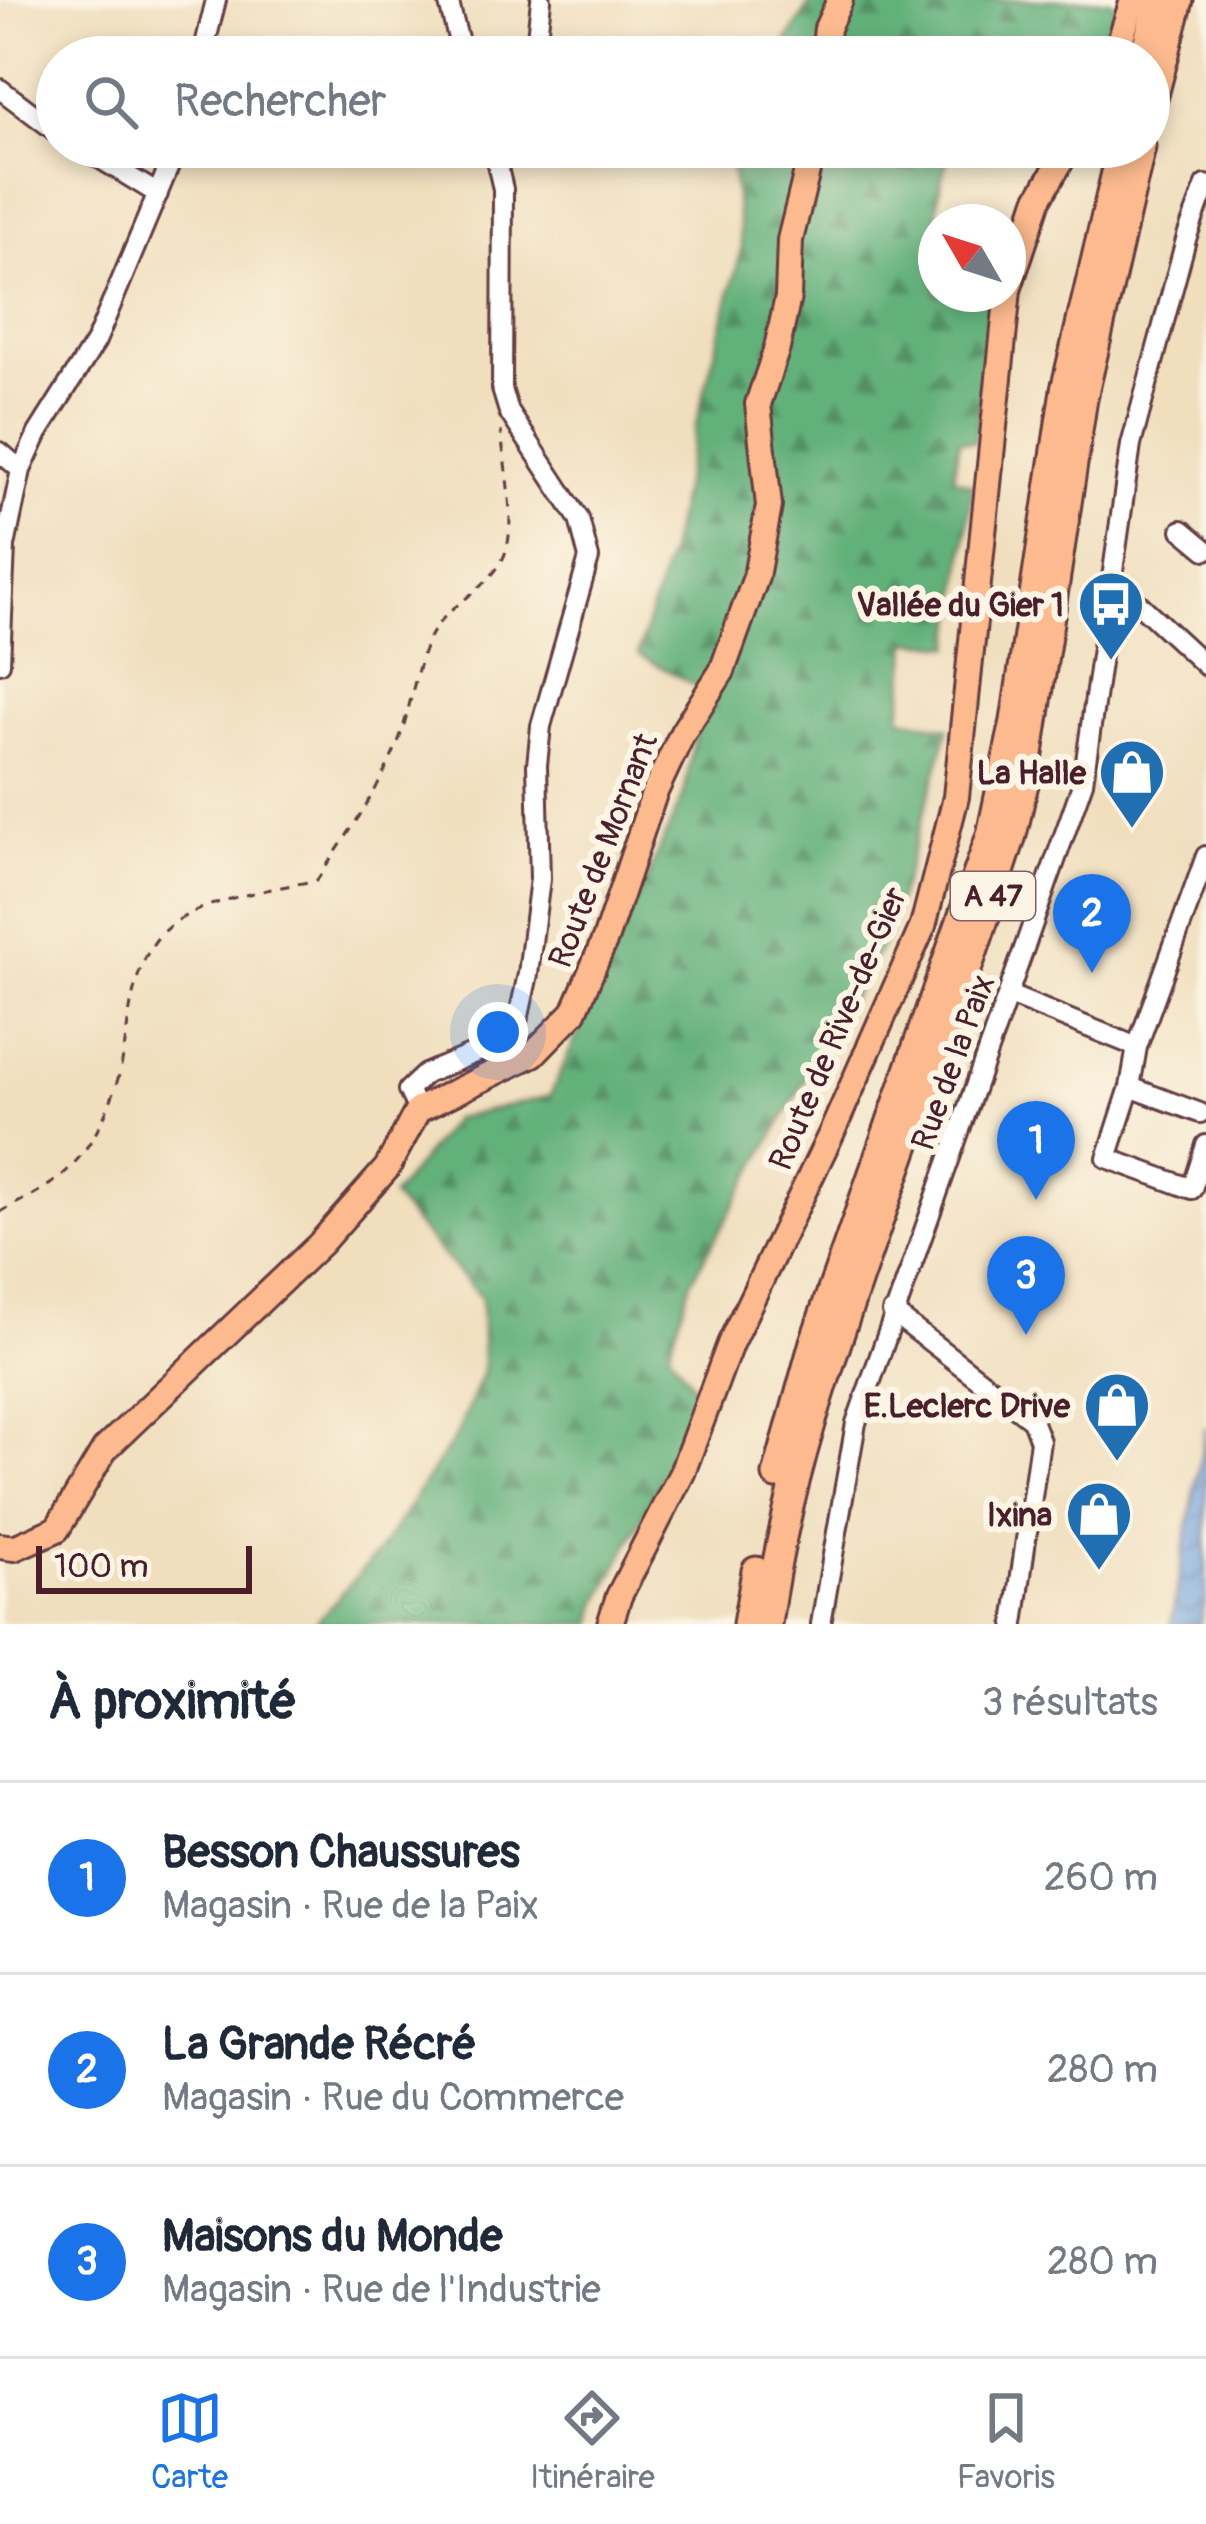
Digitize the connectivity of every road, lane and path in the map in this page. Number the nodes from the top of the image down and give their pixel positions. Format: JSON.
{"nodes":[{"id":1,"x":216,"y":0,"type":"edge"},
{"id":2,"x":448,"y":0,"type":"edge"},
{"id":3,"x":541,"y":0,"type":"edge"},
{"id":4,"x":840,"y":0,"type":"edge"},
{"id":5,"x":1133,"y":0,"type":"edge"},
{"id":6,"x":1158,"y":0,"type":"edge"},
{"id":7,"x":1179,"y":0,"type":"edge"},
{"id":8,"x":207,"y":36,"type":"edge"},
{"id":9,"x":457,"y":36,"type":"edge"},
{"id":10,"x":540,"y":36,"type":"edge"},
{"id":11,"x":826,"y":36,"type":"edge"},
{"id":12,"x":1122,"y":36,"type":"edge"},
{"id":13,"x":1149,"y":36,"type":"edge"},
{"id":14,"x":1170,"y":36,"type":"edge"},
{"id":15,"x":0,"y":89,"type":"edge"},
{"id":16,"x":36,"y":116,"type":"edge"},
{"id":17,"x":115,"y":168,"type":"edge"},
{"id":18,"x":169,"y":168,"type":"edge"},
{"id":19,"x":498,"y":168,"type":"edge"},
{"id":20,"x":808,"y":168,"type":"edge"},
{"id":21,"x":1057,"y":168,"type":"edge"},
{"id":22,"x":1116,"y":168,"type":"edge"},
{"id":23,"x":1136,"y":168,"type":"edge"},
{"id":24,"x":1206,"y":185,"type":"edge"},
{"id":25,"x":158,"y":194,"type":"junction"},
{"id":26,"x":1206,"y":210,"type":"edge"},
{"id":27,"x":1187,"y":236,"type":"junction"},
{"id":28,"x":501,"y":431,"type":"dead end"},
{"id":29,"x":0,"y":452,"type":"edge"},
{"id":30,"x":21,"y":470,"type":"junction"},
{"id":31,"x":1182,"y":530,"type":"dead end"},
{"id":32,"x":1206,"y":550,"type":"edge"},
{"id":33,"x":1109,"y":591,"type":"junction"},
{"id":34,"x":0,"y":663,"type":"edge"},
{"id":35,"x":1206,"y":665,"type":"edge"},
{"id":36,"x":1206,"y":856,"type":"edge"},
{"id":37,"x":1009,"y":995,"type":"junction"},
{"id":38,"x":1136,"y":1047,"type":"junction"},
{"id":39,"x":1130,"y":1088,"type":"junction"},
{"id":40,"x":418,"y":1111,"type":"junction"},
{"id":41,"x":1200,"y":1113,"type":"dead end"},
{"id":42,"x":1206,"y":1145,"type":"edge"},
{"id":43,"x":0,"y":1212,"type":"edge"},
{"id":44,"x":892,"y":1312,"type":"junction"},
{"id":45,"x":0,"y":1546,"type":"edge"},
{"id":46,"x":610,"y":1624,"type":"edge"},
{"id":47,"x":747,"y":1624,"type":"edge"},
{"id":48,"x":767,"y":1624,"type":"edge"},
{"id":49,"x":821,"y":1624,"type":"edge"},
{"id":50,"x":1014,"y":1624,"type":"edge"}],
"edges":[{"from":1,"to":8,"type":"street"},
{"from":2,"to":9,"type":"street"},
{"from":3,"to":10,"type":"street"},
{"from":4,"to":11,"type":"main road"},
{"from":5,"to":12,"type":"main road"},
{"from":6,"to":13,"type":"highway"},
{"from":7,"to":14,"type":"highway"},
{"from":15,"to":16,"type":"street"},
{"from":17,"to":25,"type":"street"},
{"from":18,"to":25,"type":"street"},
{"from":19,"to":40,"type":"street"},
{"from":20,"to":40,"type":"main road","name":"Route de Mornant"},
{"from":21,"to":46,"type":"main road","name":"Route de Rive-de-Gier"},
{"from":22,"to":47,"type":"highway","number":"A 47"},
{"from":23,"to":48,"type":"highway","number":"A 47"},
{"from":24,"to":27,"type":"street","name":"Rue de la Paix"},
{"from":25,"to":30,"type":"street"},
{"from":26,"to":27,"type":"street","name":"Rue de la Paix"},
{"from":27,"to":33,"type":"street","name":"Rue de la Paix"},
{"from":28,"to":43,"type":"path"},
{"from":29,"to":30,"type":"street"},
{"from":30,"to":34,"type":"street"},
{"from":31,"to":32,"type":"street"},
{"from":33,"to":35,"type":"street"},
{"from":33,"to":37,"type":"street","name":"Rue de la Paix"},
{"from":36,"to":38,"type":"street"},
{"from":37,"to":38,"type":"street"},
{"from":37,"to":44,"type":"street","name":"Rue de la Paix"},
{"from":38,"to":39,"type":"street"},
{"from":39,"to":41,"type":"street"},
{"from":39,"to":42,"type":"street"},
{"from":40,"to":45,"type":"main road"},
{"from":44,"to":49,"type":"street","name":"Rue de la Paix"},
{"from":44,"to":50,"type":"street"}]}
